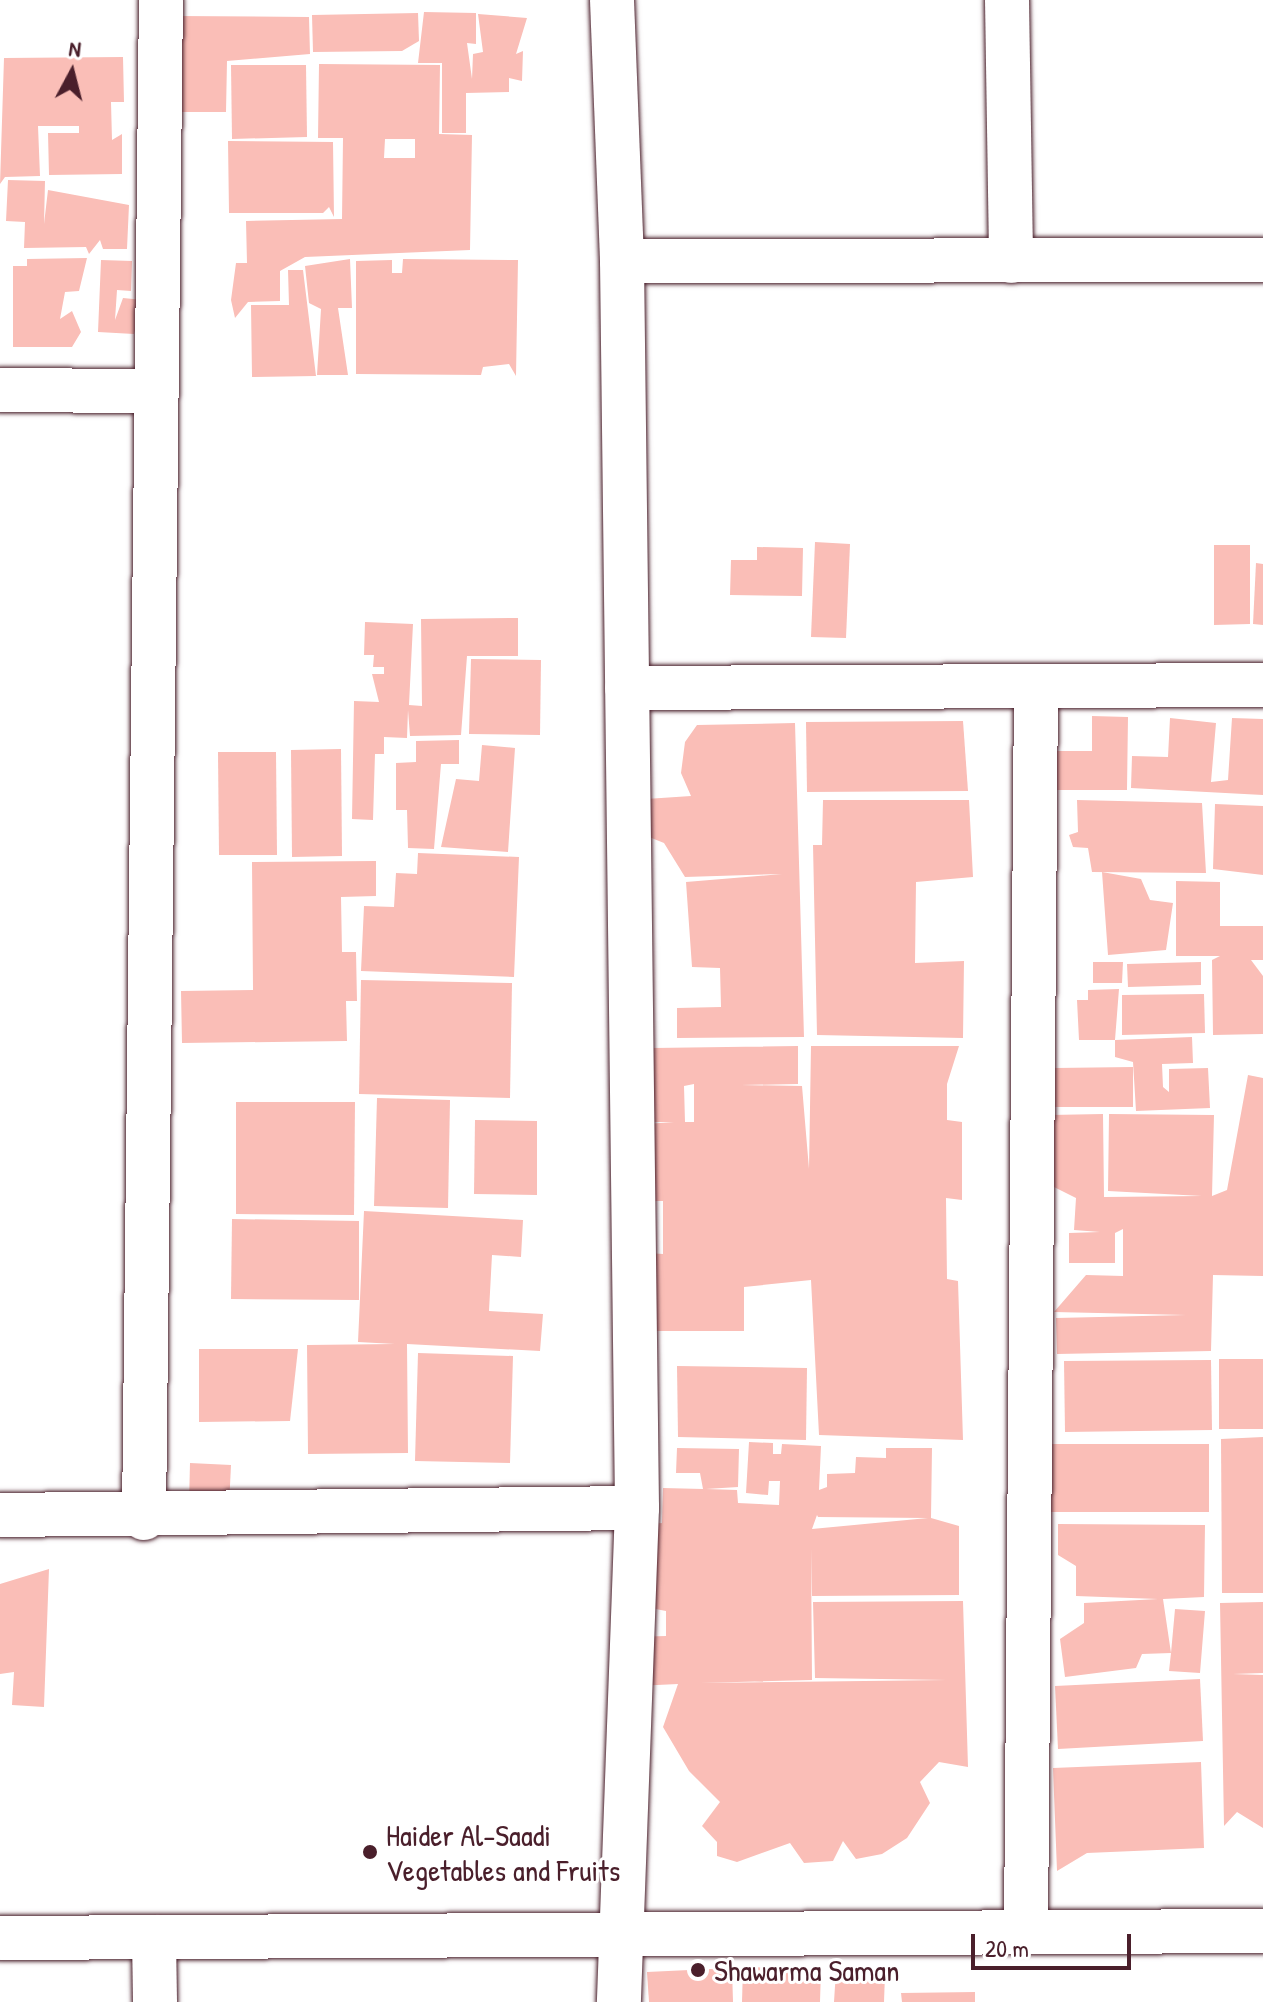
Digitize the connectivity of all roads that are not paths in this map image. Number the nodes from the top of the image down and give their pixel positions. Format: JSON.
{"nodes":[{"id":1,"x":161,"y":0,"type":"edge"},
{"id":2,"x":612,"y":0,"type":"edge"},
{"id":3,"x":1007,"y":0,"type":"edge"},
{"id":4,"x":1263,"y":260,"type":"edge"},
{"id":5,"x":622,"y":261,"type":"junction"},
{"id":6,"x":1011,"y":261,"type":"junction"},
{"id":7,"x":0,"y":390,"type":"edge"},
{"id":8,"x":157,"y":391,"type":"junction"},
{"id":9,"x":1263,"y":685,"type":"edge"},
{"id":10,"x":1036,"y":686,"type":"junction"},
{"id":11,"x":627,"y":688,"type":"junction"},
{"id":12,"x":637,"y":1508,"type":"junction"},
{"id":13,"x":0,"y":1515,"type":"edge"},
{"id":14,"x":144,"y":1518,"type":"junction"},
{"id":15,"x":1263,"y":1931,"type":"edge"},
{"id":16,"x":1026,"y":1932,"type":"junction"},
{"id":17,"x":617,"y":1935,"type":"junction"},
{"id":18,"x":154,"y":1937,"type":"junction"},
{"id":19,"x":0,"y":1938,"type":"edge"},
{"id":20,"x":155,"y":2002,"type":"edge"},
{"id":21,"x":619,"y":2002,"type":"edge"}],
"edges":[{"from":1,"to":8,"type":"street"},
{"from":2,"to":5,"type":"street"},
{"from":3,"to":6,"type":"street"},
{"from":4,"to":6,"type":"street"},
{"from":5,"to":6,"type":"street"},
{"from":5,"to":11,"type":"street"},
{"from":7,"to":8,"type":"street"},
{"from":8,"to":14,"type":"street"},
{"from":9,"to":10,"type":"street"},
{"from":10,"to":11,"type":"street"},
{"from":10,"to":16,"type":"street"},
{"from":11,"to":12,"type":"street"},
{"from":12,"to":14,"type":"street"},
{"from":12,"to":17,"type":"street"},
{"from":13,"to":14,"type":"street"},
{"from":15,"to":16,"type":"street"},
{"from":16,"to":17,"type":"street"},
{"from":17,"to":18,"type":"street"},
{"from":17,"to":21,"type":"street"},
{"from":18,"to":19,"type":"street"},
{"from":18,"to":20,"type":"street"}]}
